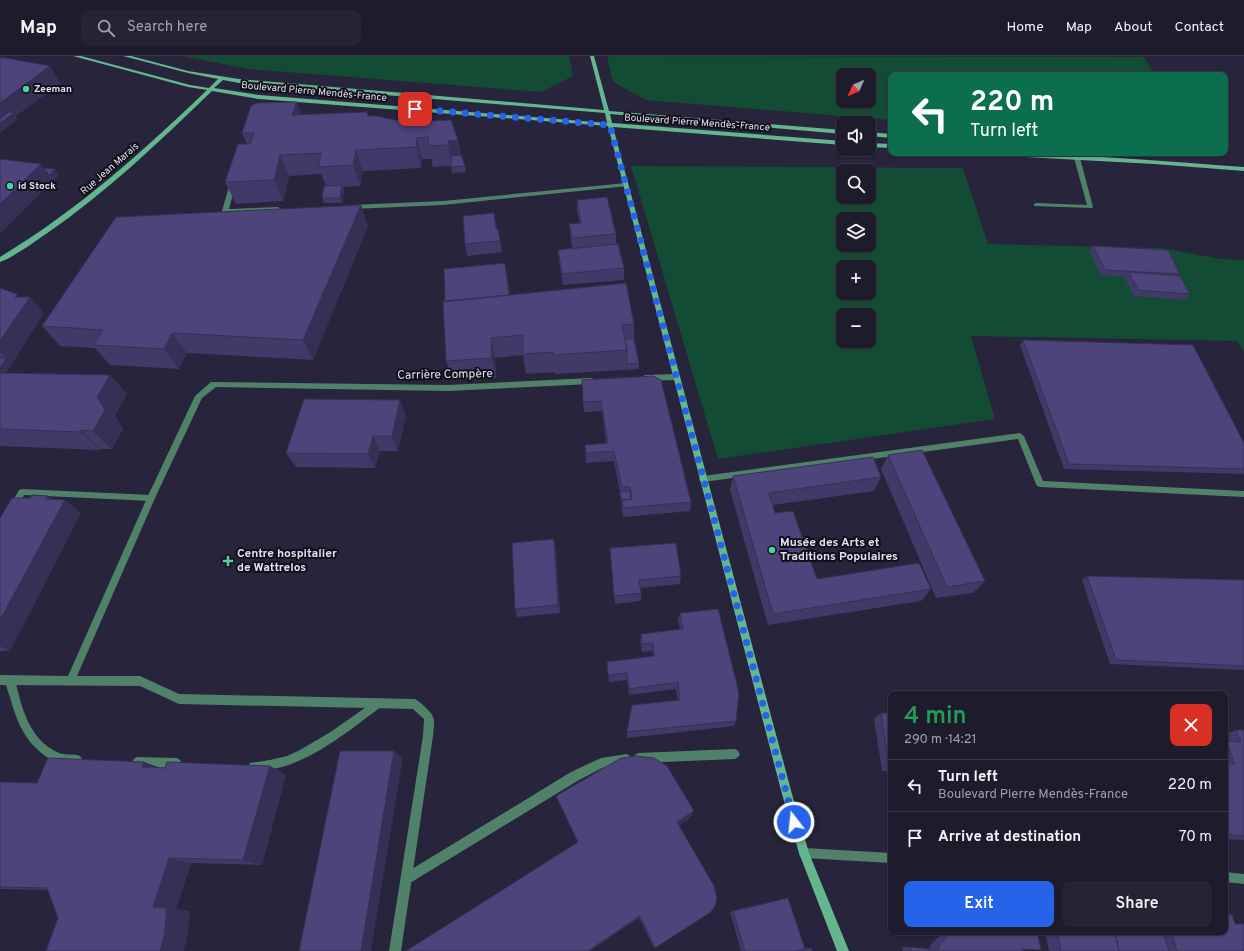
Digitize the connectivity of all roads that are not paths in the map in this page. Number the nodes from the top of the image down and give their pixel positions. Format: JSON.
{"nodes":[{"id":1,"x":75,"y":56,"type":"edge"},
{"id":2,"x":125,"y":56,"type":"edge"},
{"id":3,"x":592,"y":56,"type":"edge"},
{"id":4,"x":222,"y":78,"type":"junction"},
{"id":5,"x":210,"y":90,"type":"junction"},
{"id":6,"x":607,"y":111,"type":"junction"},
{"id":7,"x":610,"y":125,"type":"junction"},
{"id":8,"x":836,"y":131,"type":"edge"},
{"id":9,"x":876,"y":135,"type":"edge"},
{"id":10,"x":888,"y":136,"type":"edge"},
{"id":11,"x":836,"y":142,"type":"edge"},
{"id":12,"x":876,"y":145,"type":"edge"},
{"id":13,"x":888,"y":146,"type":"edge"},
{"id":14,"x":1077,"y":156,"type":"edge"},
{"id":15,"x":1109,"y":156,"type":"edge"},
{"id":16,"x":1154,"y":162,"type":"junction"},
{"id":17,"x":1244,"y":169,"type":"edge"},
{"id":18,"x":236,"y":176,"type":"edge"},
{"id":19,"x":626,"y":185,"type":"junction"},
{"id":20,"x":1036,"y":205,"type":"dead end"},
{"id":21,"x":342,"y":207,"type":"edge"},
{"id":22,"x":287,"y":209,"type":"edge"},
{"id":23,"x":0,"y":260,"type":"edge"},
{"id":24,"x":676,"y":377,"type":"junction"},
{"id":25,"x":637,"y":379,"type":"edge"},
{"id":26,"x":599,"y":380,"type":"edge"},
{"id":27,"x":703,"y":479,"type":"junction"},
{"id":28,"x":1244,"y":494,"type":"edge"},
{"id":29,"x":150,"y":498,"type":"junction"},
{"id":30,"x":11,"y":511,"type":"edge"},
{"id":31,"x":5,"y":680,"type":"edge"},
{"id":32,"x":70,"y":681,"type":"junction"},
{"id":33,"x":379,"y":703,"type":"junction"},
{"id":34,"x":735,"y":754,"type":"dead end"},
{"id":35,"x":91,"y":760,"type":"edge"},
{"id":36,"x":129,"y":762,"type":"edge"},
{"id":37,"x":190,"y":764,"type":"edge"},
{"id":38,"x":244,"y":766,"type":"edge"},
{"id":39,"x":804,"y":853,"type":"junction"},
{"id":40,"x":888,"y":858,"type":"edge"},
{"id":41,"x":1228,"y":878,"type":"edge"},
{"id":42,"x":406,"y":879,"type":"junction"},
{"id":43,"x":1244,"y":879,"type":"edge"},
{"id":44,"x":395,"y":951,"type":"edge"},
{"id":45,"x":842,"y":951,"type":"edge"}],
"edges":[{"from":1,"to":5,"type":"street","name":"Boulevard Pierre Mendès-France"},
{"from":2,"to":4,"type":"street","name":"Boulevard Pierre Mendès-France"},
{"from":3,"to":6,"type":"street"},
{"from":4,"to":5,"type":"street","name":"Rue Jean Marais"},
{"from":4,"to":6,"type":"street","name":"Boulevard Pierre Mendès-France"},
{"from":5,"to":7,"type":"street","name":"Boulevard Pierre Mendès-France"},
{"from":5,"to":23,"type":"street","name":"Rue Jean Marais"},
{"from":6,"to":7,"type":"street"},
{"from":6,"to":8,"type":"street","name":"Boulevard Pierre Mendès-France"},
{"from":7,"to":11,"type":"street","name":"Boulevard Pierre Mendès-France"},
{"from":7,"to":19,"type":"street"},
{"from":9,"to":10,"type":"street"},
{"from":12,"to":13,"type":"street"},
{"from":14,"to":16,"type":"street"},
{"from":14,"to":20,"type":"street"},
{"from":15,"to":16,"type":"street"},
{"from":16,"to":17,"type":"street"},
{"from":18,"to":22,"type":"street"},
{"from":19,"to":21,"type":"street"},
{"from":19,"to":24,"type":"street"},
{"from":24,"to":25,"type":"street"},
{"from":24,"to":27,"type":"street"},
{"from":26,"to":29,"type":"street","name":"Carrière Compère"},
{"from":27,"to":28,"type":"street"},
{"from":27,"to":39,"type":"street"},
{"from":29,"to":30,"type":"street"},
{"from":29,"to":32,"type":"street"},
{"from":31,"to":32,"type":"street"},
{"from":31,"to":35,"type":"street"},
{"from":32,"to":33,"type":"street"},
{"from":33,"to":38,"type":"street"},
{"from":33,"to":42,"type":"street"},
{"from":34,"to":42,"type":"street"},
{"from":36,"to":37,"type":"street"},
{"from":39,"to":40,"type":"street"},
{"from":39,"to":45,"type":"street"},
{"from":41,"to":43,"type":"street"},
{"from":42,"to":44,"type":"street"}]}
